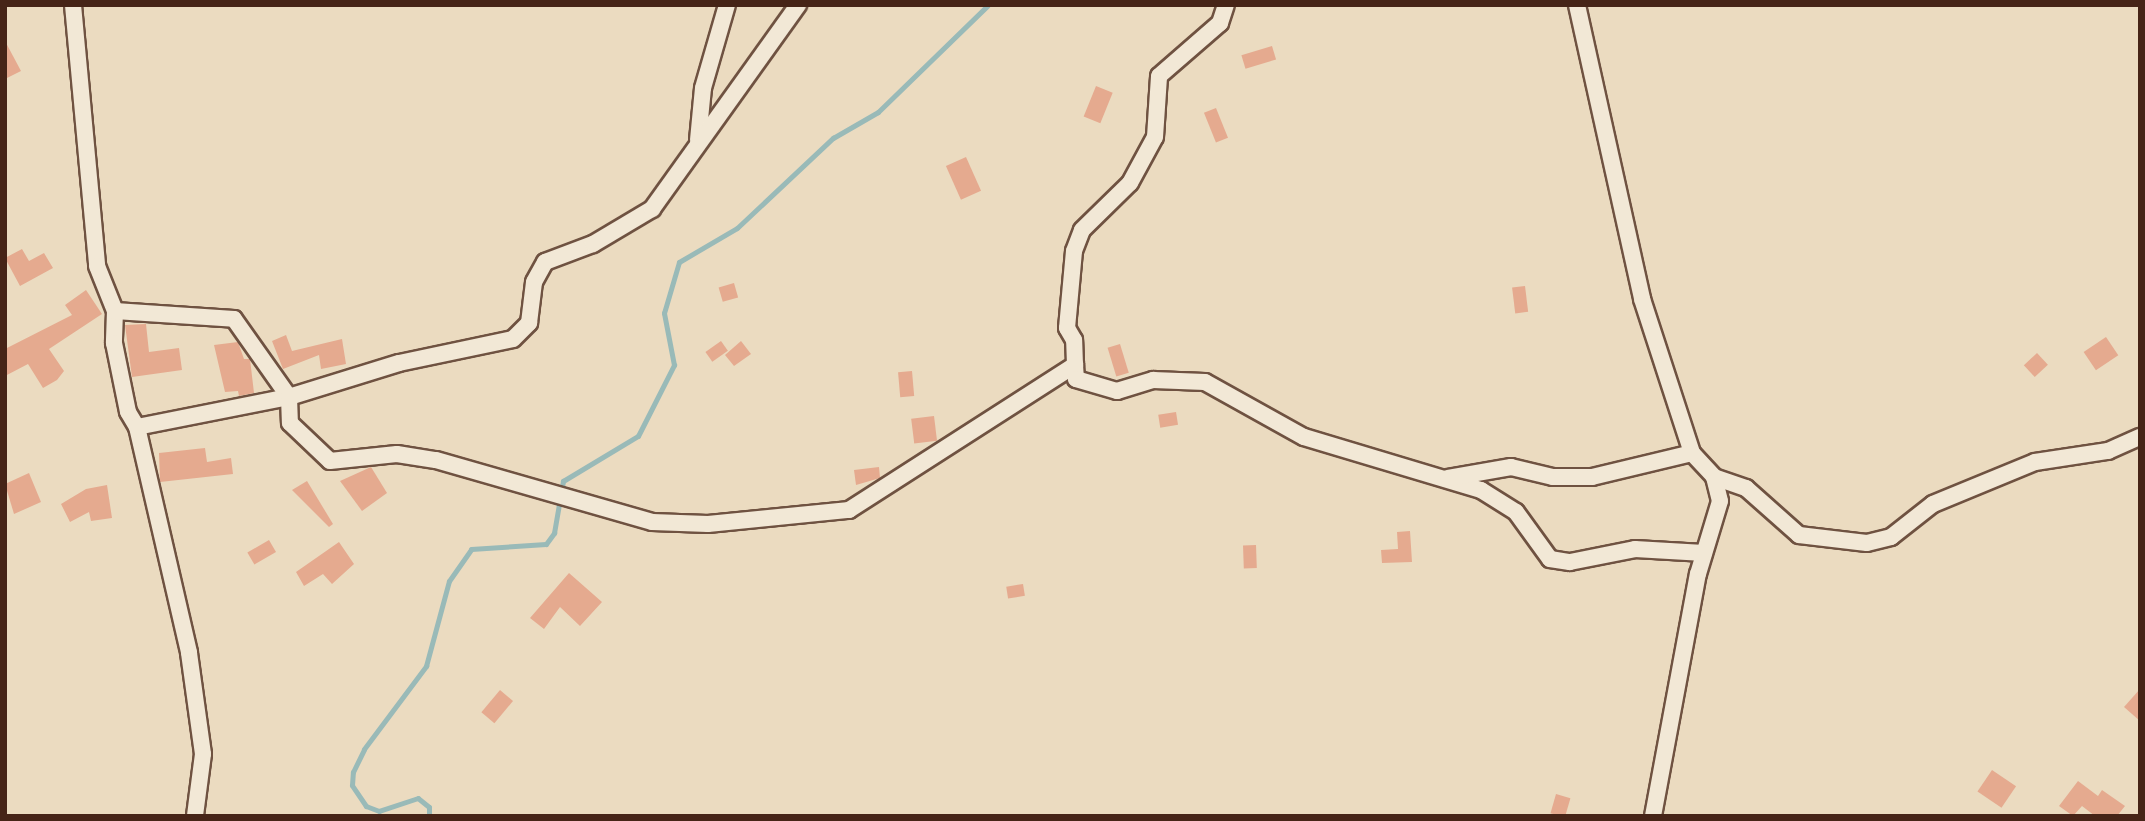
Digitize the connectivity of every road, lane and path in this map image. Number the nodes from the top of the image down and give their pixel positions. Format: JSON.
{"nodes":[{"id":1,"x":74,"y":5,"type":"edge"},
{"id":2,"x":727,"y":5,"type":"edge"},
{"id":3,"x":798,"y":5,"type":"edge"},
{"id":4,"x":1226,"y":5,"type":"edge"},
{"id":5,"x":1577,"y":5,"type":"edge"},
{"id":6,"x":698,"y":142,"type":"junction"},
{"id":7,"x":115,"y":312,"type":"junction"},
{"id":8,"x":1075,"y":365,"type":"junction"},
{"id":9,"x":289,"y":397,"type":"junction"},
{"id":10,"x":137,"y":427,"type":"junction"},
{"id":11,"x":2140,"y":437,"type":"edge"},
{"id":12,"x":1692,"y":453,"type":"junction"},
{"id":13,"x":1714,"y":477,"type":"junction"},
{"id":14,"x":1446,"y":478,"type":"junction"},
{"id":15,"x":1704,"y":553,"type":"junction"},
{"id":16,"x":195,"y":816,"type":"edge"},
{"id":17,"x":1653,"y":816,"type":"edge"}],
"edges":[{"from":1,"to":7,"type":"street"},
{"from":2,"to":6,"type":"street"},
{"from":3,"to":6,"type":"street"},
{"from":4,"to":8,"type":"street"},
{"from":5,"to":12,"type":"street"},
{"from":6,"to":9,"type":"street"},
{"from":7,"to":9,"type":"street"},
{"from":7,"to":10,"type":"street"},
{"from":8,"to":9,"type":"street"},
{"from":8,"to":14,"type":"street"},
{"from":9,"to":10,"type":"street"},
{"from":10,"to":16,"type":"street"},
{"from":11,"to":13,"type":"street"},
{"from":12,"to":13,"type":"street"},
{"from":12,"to":14,"type":"street"},
{"from":13,"to":15,"type":"street"},
{"from":14,"to":15,"type":"street"},
{"from":15,"to":17,"type":"street"}]}
